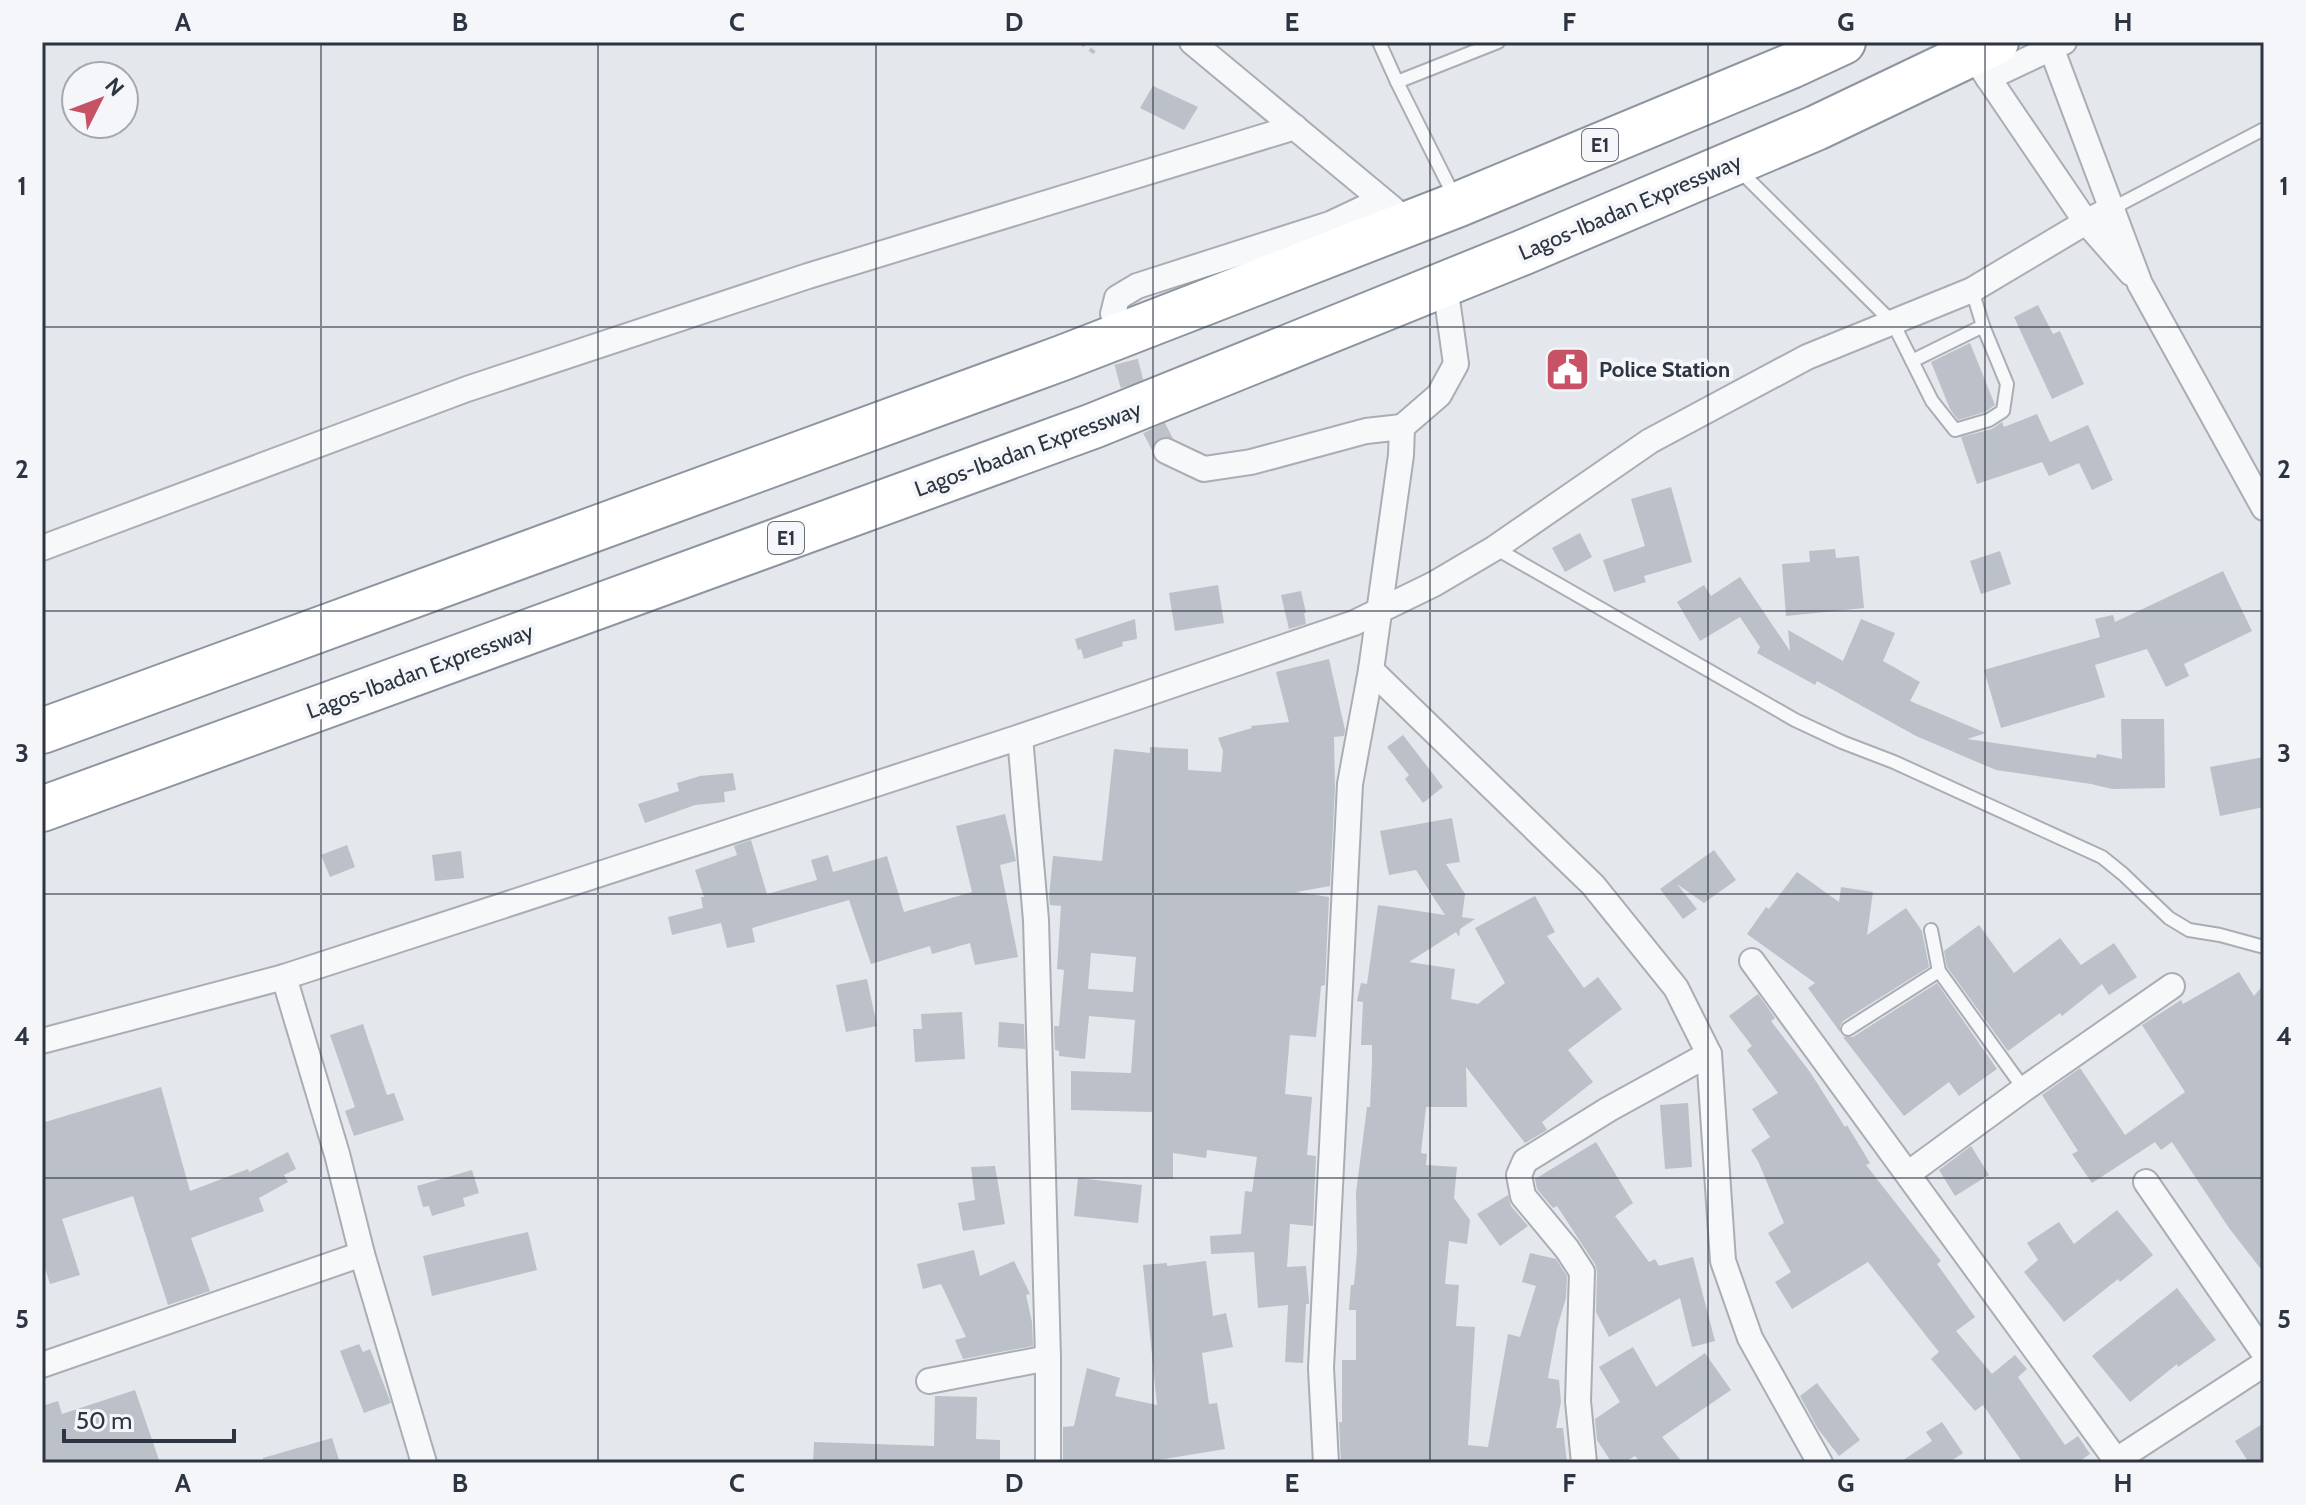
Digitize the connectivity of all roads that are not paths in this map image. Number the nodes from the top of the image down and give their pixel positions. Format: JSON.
{"nodes":[{"id":1,"x":1192,"y":42,"type":"edge"},
{"id":2,"x":1379,"y":42,"type":"edge"},
{"id":3,"x":1498,"y":42,"type":"edge"},
{"id":4,"x":1843,"y":42,"type":"edge"},
{"id":5,"x":2055,"y":44,"type":"edge"},
{"id":6,"x":1985,"y":58,"type":"edge"},
{"id":7,"x":1397,"y":82,"type":"junction"},
{"id":8,"x":1295,"y":127,"type":"junction"},
{"id":9,"x":2264,"y":129,"type":"edge"},
{"id":10,"x":1733,"y":163,"type":"junction"},
{"id":11,"x":1459,"y":204,"type":"junction"},
{"id":12,"x":2113,"y":208,"type":"junction"},
{"id":13,"x":1395,"y":211,"type":"junction"},
{"id":14,"x":2086,"y":222,"type":"junction"},
{"id":15,"x":2140,"y":284,"type":"junction"},
{"id":16,"x":1445,"y":285,"type":"junction"},
{"id":17,"x":1972,"y":290,"type":"junction"},
{"id":18,"x":1113,"y":314,"type":"dead end"},
{"id":19,"x":1893,"y":323,"type":"junction"},
{"id":20,"x":1983,"y":326,"type":"junction"},
{"id":21,"x":1912,"y":361,"type":"junction"},
{"id":22,"x":1402,"y":427,"type":"junction"},
{"id":23,"x":1166,"y":451,"type":"tunnel mouth"},
{"id":24,"x":2264,"y":508,"type":"edge"},
{"id":25,"x":42,"y":548,"type":"edge"},
{"id":26,"x":1495,"y":548,"type":"junction"},
{"id":27,"x":1378,"y":611,"type":"junction"},
{"id":28,"x":1371,"y":670,"type":"junction"},
{"id":29,"x":42,"y":731,"type":"edge"},
{"id":30,"x":1020,"y":737,"type":"junction"},
{"id":31,"x":42,"y":809,"type":"edge"},
{"id":32,"x":1931,"y":930,"type":"dead end"},
{"id":33,"x":2264,"y":947,"type":"edge"},
{"id":34,"x":1752,"y":961,"type":"dead end"},
{"id":35,"x":1939,"y":971,"type":"junction"},
{"id":36,"x":284,"y":977,"type":"junction"},
{"id":37,"x":2172,"y":986,"type":"dead end"},
{"id":38,"x":1848,"y":1029,"type":"dead end"},
{"id":39,"x":42,"y":1041,"type":"edge"},
{"id":40,"x":1709,"y":1054,"type":"junction"},
{"id":41,"x":2024,"y":1089,"type":"junction"},
{"id":42,"x":1909,"y":1173,"type":"junction"},
{"id":43,"x":2146,"y":1182,"type":"dead end"},
{"id":44,"x":362,"y":1254,"type":"junction"},
{"id":45,"x":2264,"y":1353,"type":"edge"},
{"id":46,"x":1048,"y":1358,"type":"junction"},
{"id":47,"x":2264,"y":1364,"type":"edge"},
{"id":48,"x":42,"y":1365,"type":"edge"},
{"id":49,"x":929,"y":1381,"type":"dead end"},
{"id":50,"x":2114,"y":1462,"type":"edge"},
{"id":51,"x":424,"y":1463,"type":"edge"},
{"id":52,"x":1048,"y":1463,"type":"edge"},
{"id":53,"x":1326,"y":1463,"type":"edge"},
{"id":54,"x":1584,"y":1463,"type":"edge"},
{"id":55,"x":1820,"y":1463,"type":"edge"}],
"edges":[{"from":1,"to":8,"type":"street"},
{"from":2,"to":7,"type":"lane"},
{"from":3,"to":7,"type":"lane"},
{"from":4,"to":11,"type":"highway","number":"E1"},
{"from":5,"to":6,"type":"street"},
{"from":5,"to":12,"type":"street"},
{"from":6,"to":10,"type":"highway","name":"Lagos-Ibadan Expressway","number":"E1"},
{"from":6,"to":14,"type":"street"},
{"from":7,"to":11,"type":"lane"},
{"from":8,"to":13,"type":"street"},
{"from":8,"to":25,"type":"street"},
{"from":9,"to":12,"type":"lane"},
{"from":10,"to":16,"type":"highway","name":"Lagos-Ibadan Expressway","number":"E1"},
{"from":10,"to":19,"type":"lane"},
{"from":11,"to":13,"type":"highway","number":"E1"},
{"from":12,"to":14,"type":"street"},
{"from":12,"to":15,"type":"street"},
{"from":13,"to":18,"type":"street"},
{"from":13,"to":29,"type":"highway","number":"E1"},
{"from":14,"to":15,"type":"street"},
{"from":14,"to":17,"type":"street"},
{"from":15,"to":24,"type":"street"},
{"from":16,"to":22,"type":"street"},
{"from":16,"to":31,"type":"highway","name":"Lagos-Ibadan Expressway","number":"E1"},
{"from":17,"to":19,"type":"street"},
{"from":17,"to":20,"type":"lane"},
{"from":19,"to":21,"type":"lane"},
{"from":19,"to":26,"type":"street"},
{"from":20,"to":21,"type":"lane"},
{"from":20,"to":21,"type":"lane"},
{"from":22,"to":23,"type":"street"},
{"from":22,"to":27,"type":"street"},
{"from":26,"to":27,"type":"street"},
{"from":26,"to":33,"type":"lane"},
{"from":27,"to":28,"type":"street"},
{"from":27,"to":30,"type":"street"},
{"from":28,"to":40,"type":"street"},
{"from":28,"to":53,"type":"street"},
{"from":30,"to":36,"type":"street"},
{"from":30,"to":46,"type":"street"},
{"from":32,"to":35,"type":"lane"},
{"from":34,"to":42,"type":"street"},
{"from":35,"to":38,"type":"lane"},
{"from":35,"to":41,"type":"lane"},
{"from":36,"to":39,"type":"street"},
{"from":36,"to":44,"type":"street"},
{"from":37,"to":41,"type":"street"},
{"from":40,"to":54,"type":"street"},
{"from":40,"to":55,"type":"street"},
{"from":41,"to":42,"type":"street"},
{"from":42,"to":50,"type":"street"},
{"from":43,"to":45,"type":"street"},
{"from":44,"to":48,"type":"street"},
{"from":44,"to":51,"type":"street"},
{"from":46,"to":49,"type":"street"},
{"from":46,"to":52,"type":"street"},
{"from":47,"to":50,"type":"street"}]}
